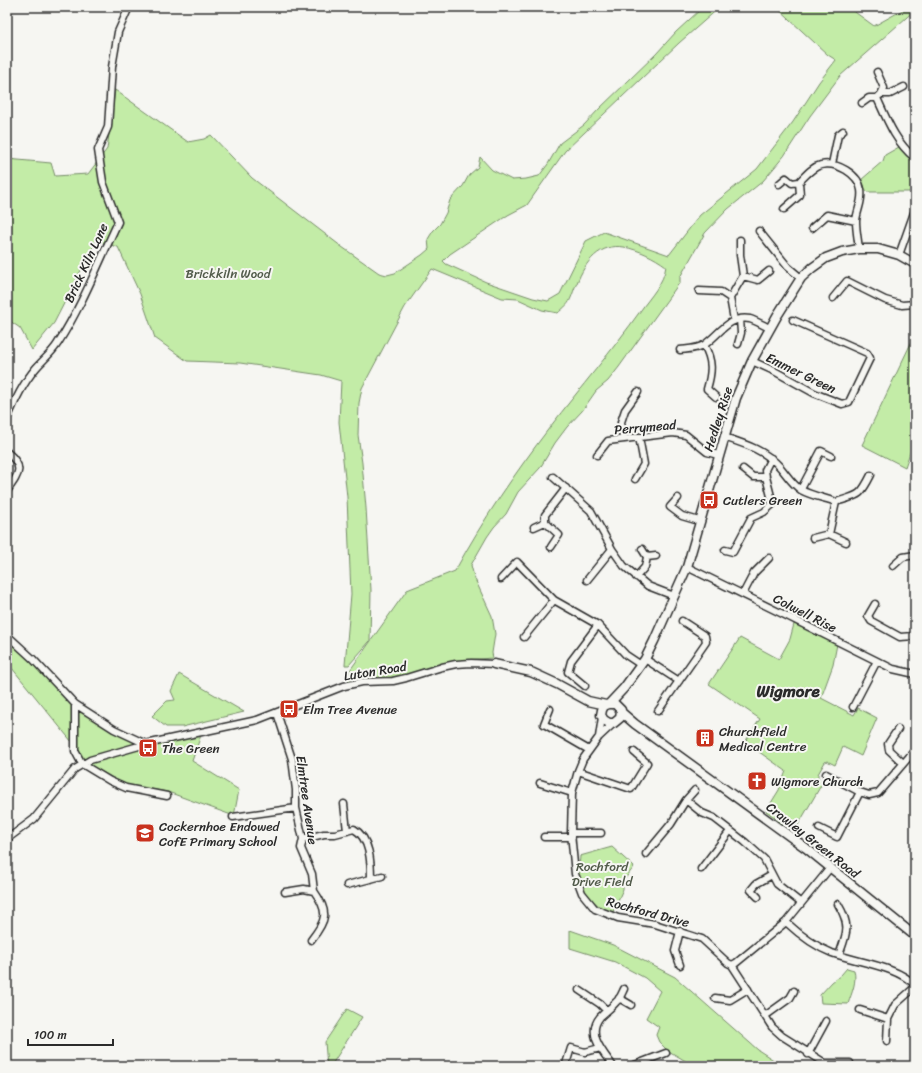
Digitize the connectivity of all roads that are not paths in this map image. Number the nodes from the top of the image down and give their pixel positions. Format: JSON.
{"nodes":[{"id":1,"x":129,"y":7,"type":"edge"},
{"id":2,"x":877,"y":72,"type":"dead end"},
{"id":3,"x":904,"y":87,"type":"dead end"},
{"id":4,"x":879,"y":96,"type":"junction"},
{"id":5,"x":862,"y":103,"type":"dead end"},
{"id":6,"x":843,"y":131,"type":"dead end"},
{"id":7,"x":915,"y":158,"type":"edge"},
{"id":8,"x":832,"y":164,"type":"junction"},
{"id":9,"x":799,"y":182,"type":"junction"},
{"id":10,"x":779,"y":184,"type":"dead end"},
{"id":11,"x":784,"y":210,"type":"dead end"},
{"id":12,"x":915,"y":210,"type":"edge"},
{"id":13,"x":856,"y":221,"type":"junction"},
{"id":14,"x":812,"y":228,"type":"dead end"},
{"id":15,"x":759,"y":231,"type":"dead end"},
{"id":16,"x":740,"y":240,"type":"dead end"},
{"id":17,"x":859,"y":249,"type":"junction"},
{"id":18,"x":899,"y":255,"type":"junction"},
{"id":19,"x":915,"y":264,"type":"edge"},
{"id":20,"x":769,"y":272,"type":"dead end"},
{"id":21,"x":743,"y":276,"type":"junction"},
{"id":22,"x":801,"y":278,"type":"junction"},
{"id":23,"x":699,"y":291,"type":"dead end"},
{"id":24,"x":730,"y":298,"type":"junction"},
{"id":25,"x":833,"y":298,"type":"dead end"},
{"id":26,"x":915,"y":304,"type":"edge"},
{"id":27,"x":737,"y":319,"type":"junction"},
{"id":28,"x":793,"y":320,"type":"dead end"},
{"id":29,"x":770,"y":328,"type":"junction"},
{"id":30,"x":738,"y":344,"type":"dead end"},
{"id":31,"x":704,"y":345,"type":"junction"},
{"id":32,"x":680,"y":350,"type":"dead end"},
{"id":33,"x":752,"y":361,"type":"junction"},
{"id":34,"x":638,"y":392,"type":"dead end"},
{"id":35,"x":716,"y":397,"type":"dead end"},
{"id":36,"x":7,"y":419,"type":"edge"},
{"id":37,"x":639,"y":437,"type":"junction"},
{"id":38,"x":724,"y":437,"type":"junction"},
{"id":39,"x":623,"y":438,"type":"junction"},
{"id":40,"x":7,"y":452,"type":"edge"},
{"id":41,"x":597,"y":455,"type":"dead end"},
{"id":42,"x":718,"y":455,"type":"junction"},
{"id":43,"x":831,"y":456,"type":"dead end"},
{"id":44,"x":772,"y":458,"type":"junction"},
{"id":45,"x":743,"y":469,"type":"dead end"},
{"id":46,"x":871,"y":475,"type":"dead end"},
{"id":47,"x":553,"y":477,"type":"dead end"},
{"id":48,"x":766,"y":477,"type":"junction"},
{"id":49,"x":635,"y":479,"type":"dead end"},
{"id":50,"x":566,"y":488,"type":"junction"},
{"id":51,"x":801,"y":489,"type":"junction"},
{"id":52,"x":7,"y":491,"type":"edge"},
{"id":53,"x":678,"y":498,"type":"dead end"},
{"id":54,"x":836,"y":502,"type":"junction"},
{"id":55,"x":699,"y":521,"type":"junction"},
{"id":56,"x":545,"y":522,"type":"junction"},
{"id":57,"x":534,"y":526,"type":"dead end"},
{"id":58,"x":829,"y":534,"type":"junction"},
{"id":59,"x":813,"y":538,"type":"dead end"},
{"id":60,"x":846,"y":542,"type":"dead end"},
{"id":61,"x":551,"y":547,"type":"dead end"},
{"id":62,"x":612,"y":549,"type":"junction"},
{"id":63,"x":642,"y":549,"type":"dead end"},
{"id":64,"x":725,"y":550,"type":"dead end"},
{"id":65,"x":915,"y":555,"type":"edge"},
{"id":66,"x":656,"y":556,"type":"dead end"},
{"id":67,"x":647,"y":557,"type":"junction"},
{"id":68,"x":769,"y":558,"type":"dead end"},
{"id":69,"x":893,"y":566,"type":"dead end"},
{"id":70,"x":687,"y":567,"type":"junction"},
{"id":71,"x":636,"y":577,"type":"junction"},
{"id":72,"x":501,"y":579,"type":"dead end"},
{"id":73,"x":586,"y":580,"type":"dead end"},
{"id":74,"x":743,"y":594,"type":"junction"},
{"id":75,"x":674,"y":596,"type":"junction"},
{"id":76,"x":554,"y":600,"type":"junction"},
{"id":77,"x":875,"y":604,"type":"dead end"},
{"id":78,"x":682,"y":621,"type":"dead end"},
{"id":79,"x":598,"y":625,"type":"junction"},
{"id":80,"x":7,"y":635,"type":"edge"},
{"id":81,"x":915,"y":636,"type":"edge"},
{"id":82,"x":524,"y":637,"type":"dead end"},
{"id":83,"x":877,"y":661,"type":"junction"},
{"id":84,"x":643,"y":662,"type":"junction"},
{"id":85,"x":494,"y":664,"type":"joint"},
{"id":86,"x":915,"y":674,"type":"edge"},
{"id":87,"x":678,"y":681,"type":"junction"},
{"id":88,"x":585,"y":686,"type":"dead end"},
{"id":89,"x":624,"y":688,"type":"junction"},
{"id":90,"x":588,"y":701,"type":"junction"},
{"id":91,"x":75,"y":704,"type":"junction"},
{"id":92,"x":607,"y":704,"type":"junction"},
{"id":93,"x":853,"y":706,"type":"dead end"},
{"id":94,"x":550,"y":709,"type":"dead end"},
{"id":95,"x":620,"y":710,"type":"junction"},
{"id":96,"x":658,"y":711,"type":"dead end"},
{"id":97,"x":277,"y":712,"type":"junction"},
{"id":98,"x":602,"y":716,"type":"junction"},
{"id":99,"x":615,"y":722,"type":"junction"},
{"id":100,"x":635,"y":724,"type":"junction"},
{"id":101,"x":898,"y":729,"type":"dead end"},
{"id":102,"x":599,"y":737,"type":"junction"},
{"id":103,"x":146,"y":744,"type":"junction"},
{"id":104,"x":589,"y":750,"type":"junction"},
{"id":105,"x":915,"y":750,"type":"edge"},
{"id":106,"x":634,"y":752,"type":"dead end"},
{"id":107,"x":904,"y":763,"type":"junction"},
{"id":108,"x":82,"y":764,"type":"junction"},
{"id":109,"x":578,"y":771,"type":"junction"},
{"id":110,"x":826,"y":774,"type":"dead end"},
{"id":111,"x":540,"y":783,"type":"dead end"},
{"id":112,"x":694,"y":790,"type":"dead end"},
{"id":113,"x":860,"y":792,"type":"junction"},
{"id":114,"x":572,"y":793,"type":"junction"},
{"id":115,"x":167,"y":796,"type":"dead end"},
{"id":116,"x":686,"y":800,"type":"junction"},
{"id":117,"x":344,"y":804,"type":"dead end"},
{"id":118,"x":296,"y":808,"type":"junction"},
{"id":119,"x":233,"y":817,"type":"dead end"},
{"id":120,"x":819,"y":828,"type":"dead end"},
{"id":121,"x":347,"y":831,"type":"junction"},
{"id":122,"x":730,"y":831,"type":"junction"},
{"id":123,"x":601,"y":833,"type":"dead end"},
{"id":124,"x":572,"y":835,"type":"junction"},
{"id":125,"x":544,"y":837,"type":"dead end"},
{"id":126,"x":7,"y":839,"type":"edge"},
{"id":127,"x":303,"y":839,"type":"junction"},
{"id":128,"x":646,"y":854,"type":"dead end"},
{"id":129,"x":830,"y":868,"type":"junction"},
{"id":130,"x":701,"y":869,"type":"dead end"},
{"id":131,"x":772,"y":875,"type":"junction"},
{"id":132,"x":382,"y":876,"type":"dead end"},
{"id":133,"x":371,"y":879,"type":"junction"},
{"id":134,"x":346,"y":885,"type":"dead end"},
{"id":135,"x":314,"y":891,"type":"junction"},
{"id":136,"x":286,"y":892,"type":"dead end"},
{"id":137,"x":758,"y":897,"type":"dead end"},
{"id":138,"x":800,"y":904,"type":"junction"},
{"id":139,"x":838,"y":904,"type":"dead end"},
{"id":140,"x":786,"y":922,"type":"junction"},
{"id":141,"x":680,"y":931,"type":"junction"},
{"id":142,"x":915,"y":936,"type":"edge"},
{"id":143,"x":311,"y":940,"type":"dead end"},
{"id":144,"x":839,"y":955,"type":"junction"},
{"id":145,"x":680,"y":965,"type":"dead end"},
{"id":146,"x":732,"y":965,"type":"junction"},
{"id":147,"x":915,"y":986,"type":"edge"},
{"id":148,"x":624,"y":989,"type":"dead end"},
{"id":149,"x":748,"y":989,"type":"junction"},
{"id":150,"x":578,"y":990,"type":"dead end"},
{"id":151,"x":794,"y":991,"type":"dead end"},
{"id":152,"x":619,"y":998,"type":"junction"},
{"id":153,"x":715,"y":998,"type":"dead end"},
{"id":154,"x":631,"y":1005,"type":"dead end"},
{"id":155,"x":860,"y":1010,"type":"dead end"},
{"id":156,"x":606,"y":1011,"type":"junction"},
{"id":157,"x":765,"y":1016,"type":"junction"},
{"id":158,"x":888,"y":1019,"type":"junction"},
{"id":159,"x":826,"y":1021,"type":"dead end"},
{"id":160,"x":887,"y":1041,"type":"dead end"},
{"id":161,"x":600,"y":1048,"type":"junction"},
{"id":162,"x":666,"y":1053,"type":"dead end"},
{"id":163,"x":808,"y":1054,"type":"junction"},
{"id":164,"x":850,"y":1063,"type":"dead end"},
{"id":165,"x":566,"y":1064,"type":"dead end"},
{"id":166,"x":613,"y":1066,"type":"edge"},
{"id":167,"x":632,"y":1066,"type":"edge"}],
"edges":[{"from":1,"to":36,"type":"street","name":"Brick Kiln Lane"},
{"from":2,"to":4,"type":"street"},
{"from":3,"to":4,"type":"street"},
{"from":4,"to":5,"type":"street"},
{"from":4,"to":7,"type":"street"},
{"from":6,"to":8,"type":"street"},
{"from":8,"to":9,"type":"street"},
{"from":8,"to":13,"type":"street"},
{"from":9,"to":10,"type":"street"},
{"from":9,"to":11,"type":"street"},
{"from":12,"to":18,"type":"street"},
{"from":13,"to":14,"type":"street"},
{"from":13,"to":17,"type":"street"},
{"from":15,"to":22,"type":"street"},
{"from":16,"to":21,"type":"street"},
{"from":17,"to":18,"type":"street","name":"Hedley Rise"},
{"from":17,"to":22,"type":"street","name":"Hedley Rise"},
{"from":18,"to":19,"type":"street","name":"Hedley Rise"},
{"from":20,"to":21,"type":"street"},
{"from":21,"to":24,"type":"street"},
{"from":22,"to":29,"type":"street","name":"Hedley Rise"},
{"from":23,"to":24,"type":"street"},
{"from":24,"to":27,"type":"street"},
{"from":25,"to":26,"type":"street"},
{"from":27,"to":29,"type":"street"},
{"from":27,"to":30,"type":"street"},
{"from":27,"to":31,"type":"street"},
{"from":28,"to":33,"type":"street","name":"Emmer Green"},
{"from":29,"to":33,"type":"street","name":"Hedley Rise"},
{"from":31,"to":32,"type":"street"},
{"from":31,"to":35,"type":"street"},
{"from":33,"to":38,"type":"street","name":"Hedley Rise"},
{"from":34,"to":39,"type":"street"},
{"from":37,"to":39,"type":"street","name":"Perrymead"},
{"from":37,"to":42,"type":"street","name":"Perrymead"},
{"from":37,"to":49,"type":"street"},
{"from":38,"to":42,"type":"street","name":"Hedley Rise"},
{"from":38,"to":44,"type":"street"},
{"from":39,"to":41,"type":"street","name":"Perrymead"},
{"from":40,"to":52,"type":"street"},
{"from":42,"to":55,"type":"street","name":"Hedley Rise"},
{"from":43,"to":51,"type":"street"},
{"from":44,"to":48,"type":"street"},
{"from":44,"to":51,"type":"street"},
{"from":45,"to":48,"type":"street"},
{"from":46,"to":54,"type":"street"},
{"from":47,"to":50,"type":"street"},
{"from":48,"to":64,"type":"street"},
{"from":50,"to":56,"type":"street"},
{"from":50,"to":62,"type":"street"},
{"from":51,"to":54,"type":"street"},
{"from":53,"to":55,"type":"street"},
{"from":54,"to":58,"type":"street"},
{"from":55,"to":70,"type":"street","name":"Hedley Rise"},
{"from":56,"to":57,"type":"street"},
{"from":56,"to":61,"type":"street"},
{"from":58,"to":59,"type":"street"},
{"from":58,"to":60,"type":"street"},
{"from":62,"to":71,"type":"street"},
{"from":62,"to":73,"type":"street"},
{"from":63,"to":67,"type":"street"},
{"from":65,"to":69,"type":"street"},
{"from":66,"to":67,"type":"street"},
{"from":67,"to":71,"type":"street"},
{"from":68,"to":74,"type":"street"},
{"from":70,"to":74,"type":"street","name":"Colwell Rise"},
{"from":70,"to":75,"type":"street","name":"Hedley Rise"},
{"from":71,"to":75,"type":"street"},
{"from":72,"to":76,"type":"street"},
{"from":74,"to":83,"type":"street","name":"Colwell Rise"},
{"from":75,"to":84,"type":"street","name":"Hedley Rise"},
{"from":76,"to":79,"type":"street"},
{"from":76,"to":82,"type":"street"},
{"from":77,"to":81,"type":"street"},
{"from":78,"to":87,"type":"street"},
{"from":79,"to":84,"type":"street"},
{"from":79,"to":88,"type":"street"},
{"from":80,"to":91,"type":"street"},
{"from":83,"to":86,"type":"street","name":"Colwell Rise"},
{"from":83,"to":93,"type":"street"},
{"from":84,"to":87,"type":"street"},
{"from":84,"to":89,"type":"street","name":"Hedley Rise"},
{"from":85,"to":90,"type":"street"},
{"from":85,"to":97,"type":"street","name":"Luton Road"},
{"from":87,"to":96,"type":"street"},
{"from":89,"to":92,"type":"street","name":"Hedley Rise"},
{"from":89,"to":95,"type":"street","name":"Hedley Rise"},
{"from":90,"to":92,"type":"street"},
{"from":90,"to":98,"type":"street"},
{"from":91,"to":103,"type":"street"},
{"from":91,"to":108,"type":"street"},
{"from":92,"to":95,"type":"street"},
{"from":92,"to":98,"type":"street"},
{"from":94,"to":104,"type":"street"},
{"from":95,"to":99,"type":"street"},
{"from":95,"to":100,"type":"street","name":"Crawley Green Road"},
{"from":97,"to":103,"type":"street","name":"Luton Road"},
{"from":97,"to":118,"type":"street","name":"Elmtree Avenue"},
{"from":98,"to":99,"type":"street"},
{"from":98,"to":102,"type":"street","name":"Rochford Drive"},
{"from":99,"to":100,"type":"street","name":"Crawley Green Road"},
{"from":99,"to":102,"type":"street","name":"Rochford Drive"},
{"from":100,"to":129,"type":"street","name":"Crawley Green Road"},
{"from":101,"to":107,"type":"street"},
{"from":102,"to":104,"type":"street","name":"Rochford Drive"},
{"from":103,"to":108,"type":"street","name":"Luton Road"},
{"from":104,"to":109,"type":"street","name":"Rochford Drive"},
{"from":105,"to":107,"type":"street"},
{"from":106,"to":109,"type":"street"},
{"from":107,"to":113,"type":"street"},
{"from":108,"to":115,"type":"street"},
{"from":108,"to":126,"type":"street"},
{"from":109,"to":114,"type":"street","name":"Rochford Drive"},
{"from":110,"to":113,"type":"street"},
{"from":111,"to":114,"type":"street"},
{"from":112,"to":116,"type":"street"},
{"from":113,"to":120,"type":"street"},
{"from":114,"to":124,"type":"street","name":"Rochford Drive"},
{"from":116,"to":122,"type":"street"},
{"from":116,"to":128,"type":"street"},
{"from":117,"to":121,"type":"street"},
{"from":118,"to":119,"type":"street"},
{"from":118,"to":127,"type":"street","name":"Elmtree Avenue"},
{"from":121,"to":127,"type":"street"},
{"from":121,"to":133,"type":"street"},
{"from":122,"to":130,"type":"street"},
{"from":122,"to":131,"type":"street"},
{"from":123,"to":124,"type":"street"},
{"from":124,"to":125,"type":"street"},
{"from":124,"to":141,"type":"street","name":"Rochford Drive"},
{"from":127,"to":135,"type":"street","name":"Elmtree Avenue"},
{"from":129,"to":138,"type":"street"},
{"from":129,"to":142,"type":"street","name":"Crawley Green Road"},
{"from":131,"to":137,"type":"street"},
{"from":131,"to":138,"type":"street"},
{"from":132,"to":133,"type":"street"},
{"from":133,"to":134,"type":"street"},
{"from":135,"to":136,"type":"street"},
{"from":135,"to":143,"type":"street"},
{"from":138,"to":140,"type":"street"},
{"from":139,"to":144,"type":"street"},
{"from":140,"to":144,"type":"street"},
{"from":140,"to":146,"type":"street"},
{"from":141,"to":145,"type":"street"},
{"from":141,"to":146,"type":"street","name":"Rochford Drive"},
{"from":144,"to":147,"type":"street"},
{"from":146,"to":149,"type":"street","name":"Rochford Drive"},
{"from":147,"to":158,"type":"street"},
{"from":148,"to":152,"type":"street"},
{"from":149,"to":153,"type":"street"},
{"from":149,"to":157,"type":"street","name":"Rochford Drive"},
{"from":150,"to":156,"type":"street"},
{"from":151,"to":157,"type":"street"},
{"from":152,"to":154,"type":"street"},
{"from":152,"to":156,"type":"street"},
{"from":155,"to":158,"type":"street"},
{"from":156,"to":161,"type":"street"},
{"from":157,"to":163,"type":"street","name":"Rochford Drive"},
{"from":158,"to":160,"type":"street"},
{"from":159,"to":163,"type":"street"},
{"from":161,"to":165,"type":"street"},
{"from":161,"to":166,"type":"street"},
{"from":162,"to":167,"type":"street"},
{"from":163,"to":164,"type":"street","name":"Rochford Drive"}]}
